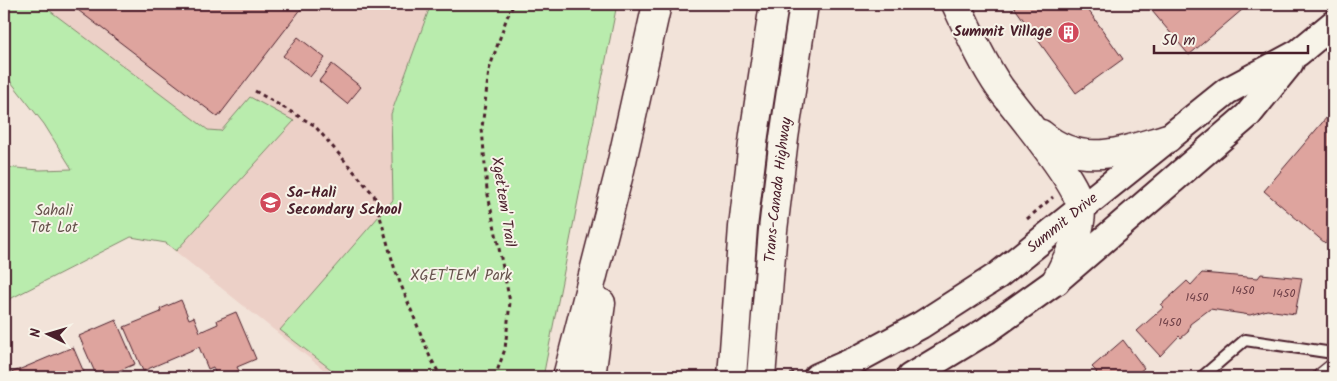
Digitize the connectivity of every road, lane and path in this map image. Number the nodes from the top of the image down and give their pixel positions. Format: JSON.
{"nodes":[{"id":1,"x":514,"y":4,"type":"edge"},
{"id":2,"x":657,"y":4,"type":"edge"},
{"id":3,"x":774,"y":4,"type":"edge"},
{"id":4,"x":804,"y":4,"type":"edge"},
{"id":5,"x":956,"y":4,"type":"edge"},
{"id":6,"x":1333,"y":24,"type":"edge"},
{"id":7,"x":1298,"y":53,"type":"junction"},
{"id":8,"x":255,"y":92,"type":"dead end"},
{"id":9,"x":1029,"y":123,"type":"junction"},
{"id":10,"x":1168,"y":138,"type":"junction"},
{"id":11,"x":620,"y":170,"type":"junction"},
{"id":12,"x":1081,"y":209,"type":"junction"},
{"id":13,"x":1056,"y":281,"type":"junction"},
{"id":14,"x":1333,"y":353,"type":"edge"},
{"id":15,"x":1333,"y":369,"type":"edge"},
{"id":16,"x":441,"y":377,"type":"edge"},
{"id":17,"x":495,"y":377,"type":"edge"},
{"id":18,"x":567,"y":377,"type":"edge"},
{"id":19,"x":591,"y":377,"type":"edge"},
{"id":20,"x":732,"y":377,"type":"edge"},
{"id":21,"x":761,"y":377,"type":"edge"},
{"id":22,"x":817,"y":377,"type":"edge"},
{"id":23,"x":910,"y":377,"type":"edge"},
{"id":24,"x":1202,"y":377,"type":"edge"},
{"id":25,"x":1323,"y":377,"type":"edge"}],
"edges":[{"from":1,"to":17,"type":"path","name":"Xget'tem' Trail"},
{"from":2,"to":11,"type":"highway"},
{"from":3,"to":20,"type":"highway","name":"Trans-Canada Highway"},
{"from":4,"to":21,"type":"highway","name":"Trans-Canada Highway"},
{"from":5,"to":9,"type":"highway"},
{"from":6,"to":7,"type":"main road","name":"Summit Drive"},
{"from":7,"to":10,"type":"main road","name":"Summit Drive"},
{"from":7,"to":13,"type":"main road","name":"Summit Drive"},
{"from":8,"to":16,"type":"path"},
{"from":9,"to":10,"type":"highway"},
{"from":9,"to":12,"type":"highway"},
{"from":10,"to":12,"type":"main road","name":"Summit Drive"},
{"from":11,"to":18,"type":"highway"},
{"from":11,"to":19,"type":"highway"},
{"from":12,"to":13,"type":"highway"},
{"from":12,"to":22,"type":"main road","name":"Summit Drive"},
{"from":13,"to":23,"type":"main road","name":"Summit Drive"},
{"from":14,"to":24,"type":"lane"},
{"from":15,"to":25,"type":"street"}]}
